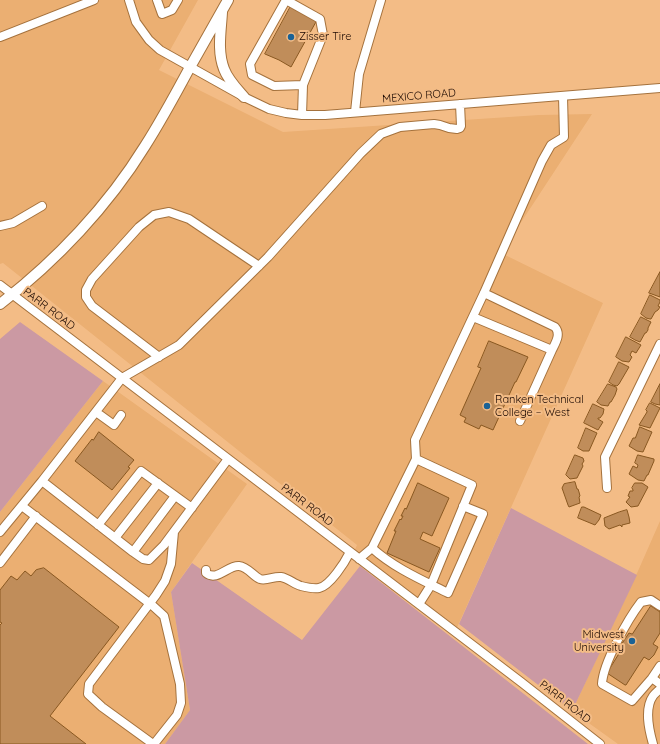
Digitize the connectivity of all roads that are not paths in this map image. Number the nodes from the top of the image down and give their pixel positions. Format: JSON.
{"nodes":[{"id":1,"x":94,"y":0,"type":"edge"},
{"id":2,"x":129,"y":0,"type":"edge"},
{"id":3,"x":157,"y":0,"type":"edge"},
{"id":4,"x":178,"y":0,"type":"edge"},
{"id":5,"x":228,"y":0,"type":"edge"},
{"id":6,"x":381,"y":0,"type":"edge"},
{"id":7,"x":222,"y":10,"type":"junction"},
{"id":8,"x":0,"y":37,"type":"edge"},
{"id":9,"x":190,"y":67,"type":"junction"},
{"id":10,"x":303,"y":85,"type":"junction"},
{"id":11,"x":660,"y":88,"type":"edge"},
{"id":12,"x":563,"y":96,"type":"junction"},
{"id":13,"x":244,"y":97,"type":"junction"},
{"id":14,"x":460,"y":104,"type":"junction"},
{"id":15,"x":355,"y":112,"type":"junction"},
{"id":16,"x":302,"y":115,"type":"junction"},
{"id":17,"x":42,"y":206,"type":"dead end"},
{"id":18,"x":0,"y":226,"type":"edge"},
{"id":19,"x":259,"y":266,"type":"junction"},
{"id":20,"x":0,"y":285,"type":"edge"},
{"id":21,"x":484,"y":293,"type":"junction"},
{"id":22,"x":12,"y":295,"type":"junction"},
{"id":23,"x":0,"y":304,"type":"edge"},
{"id":24,"x":472,"y":317,"type":"junction"},
{"id":25,"x":660,"y":344,"type":"edge"},
{"id":26,"x":552,"y":350,"type":"junction"},
{"id":27,"x":159,"y":357,"type":"junction"},
{"id":28,"x":122,"y":378,"type":"junction"},
{"id":29,"x":96,"y":412,"type":"junction"},
{"id":30,"x":121,"y":415,"type":"dead end"},
{"id":31,"x":520,"y":421,"type":"dead end"},
{"id":32,"x":228,"y":459,"type":"junction"},
{"id":33,"x":416,"y":459,"type":"junction"},
{"id":34,"x":42,"y":481,"type":"junction"},
{"id":35,"x":158,"y":483,"type":"junction"},
{"id":36,"x":607,"y":488,"type":"dead end"},
{"id":37,"x":175,"y":496,"type":"junction"},
{"id":38,"x":22,"y":506,"type":"junction"},
{"id":39,"x":463,"y":506,"type":"junction"},
{"id":40,"x":192,"y":508,"type":"junction"},
{"id":41,"x":36,"y":516,"type":"junction"},
{"id":42,"x":98,"y":526,"type":"junction"},
{"id":43,"x":175,"y":531,"type":"junction"},
{"id":44,"x":0,"y":532,"type":"edge"},
{"id":45,"x":115,"y":538,"type":"junction"},
{"id":46,"x":372,"y":548,"type":"junction"},
{"id":47,"x":133,"y":552,"type":"junction"},
{"id":48,"x":350,"y":552,"type":"junction"},
{"id":49,"x":359,"y":559,"type":"junction"},
{"id":50,"x":0,"y":563,"type":"edge"},
{"id":51,"x":206,"y":570,"type":"dead end"},
{"id":52,"x":431,"y":585,"type":"junction"},
{"id":53,"x":150,"y":603,"type":"junction"},
{"id":54,"x":418,"y":604,"type":"junction"},
{"id":55,"x":660,"y":606,"type":"edge"},
{"id":56,"x":660,"y":666,"type":"edge"},
{"id":57,"x":652,"y":678,"type":"junction"},
{"id":58,"x":660,"y":684,"type":"edge"},
{"id":59,"x":660,"y":689,"type":"edge"},
{"id":60,"x":154,"y":744,"type":"edge"},
{"id":61,"x":600,"y":744,"type":"edge"},
{"id":62,"x":653,"y":744,"type":"edge"}],
"edges":[{"from":1,"to":8,"type":"street"},
{"from":2,"to":9,"type":"street","name":"MEXICO ROAD"},
{"from":3,"to":4,"type":"street"},
{"from":5,"to":7,"type":"main road"},
{"from":6,"to":15,"type":"street"},
{"from":7,"to":9,"type":"main road"},
{"from":7,"to":13,"type":"main road"},
{"from":9,"to":13,"type":"street","name":"MEXICO ROAD"},
{"from":9,"to":22,"type":"main road"},
{"from":10,"to":10,"type":"street"},
{"from":10,"to":16,"type":"street"},
{"from":11,"to":12,"type":"street","name":"MEXICO ROAD"},
{"from":12,"to":14,"type":"street","name":"MEXICO ROAD"},
{"from":12,"to":21,"type":"street"},
{"from":13,"to":16,"type":"street","name":"MEXICO ROAD"},
{"from":14,"to":15,"type":"street","name":"MEXICO ROAD"},
{"from":14,"to":19,"type":"street"},
{"from":15,"to":16,"type":"street","name":"MEXICO ROAD"},
{"from":17,"to":18,"type":"street"},
{"from":19,"to":27,"type":"street"},
{"from":19,"to":27,"type":"street"},
{"from":20,"to":22,"type":"street","name":"PARR ROAD"},
{"from":21,"to":24,"type":"street"},
{"from":21,"to":26,"type":"street"},
{"from":22,"to":23,"type":"main road"},
{"from":22,"to":28,"type":"street","name":"PARR ROAD"},
{"from":24,"to":26,"type":"street"},
{"from":24,"to":33,"type":"street"},
{"from":25,"to":36,"type":"street"},
{"from":26,"to":31,"type":"street"},
{"from":27,"to":28,"type":"street"},
{"from":28,"to":29,"type":"street"},
{"from":28,"to":32,"type":"street","name":"PARR ROAD"},
{"from":29,"to":30,"type":"street"},
{"from":29,"to":34,"type":"street"},
{"from":32,"to":40,"type":"street"},
{"from":32,"to":48,"type":"street","name":"PARR ROAD"},
{"from":33,"to":39,"type":"street"},
{"from":33,"to":46,"type":"street"},
{"from":34,"to":38,"type":"street"},
{"from":34,"to":42,"type":"street"},
{"from":35,"to":37,"type":"street"},
{"from":35,"to":42,"type":"street"},
{"from":35,"to":45,"type":"street"},
{"from":37,"to":40,"type":"street"},
{"from":37,"to":47,"type":"street"},
{"from":38,"to":41,"type":"street"},
{"from":38,"to":44,"type":"street"},
{"from":39,"to":52,"type":"street"},
{"from":39,"to":52,"type":"street"},
{"from":40,"to":43,"type":"street"},
{"from":41,"to":50,"type":"street"},
{"from":41,"to":53,"type":"street"},
{"from":42,"to":45,"type":"street"},
{"from":43,"to":47,"type":"street"},
{"from":43,"to":53,"type":"street"},
{"from":45,"to":47,"type":"street"},
{"from":46,"to":49,"type":"street"},
{"from":46,"to":52,"type":"street"},
{"from":48,"to":49,"type":"street","name":"PARR ROAD"},
{"from":48,"to":51,"type":"street"},
{"from":49,"to":54,"type":"street","name":"PARR ROAD"},
{"from":52,"to":54,"type":"street"},
{"from":53,"to":60,"type":"street"},
{"from":53,"to":60,"type":"street"},
{"from":54,"to":61,"type":"street","name":"PARR ROAD"},
{"from":55,"to":57,"type":"street"},
{"from":56,"to":57,"type":"street"},
{"from":57,"to":58,"type":"street"},
{"from":59,"to":62,"type":"street"}]}
